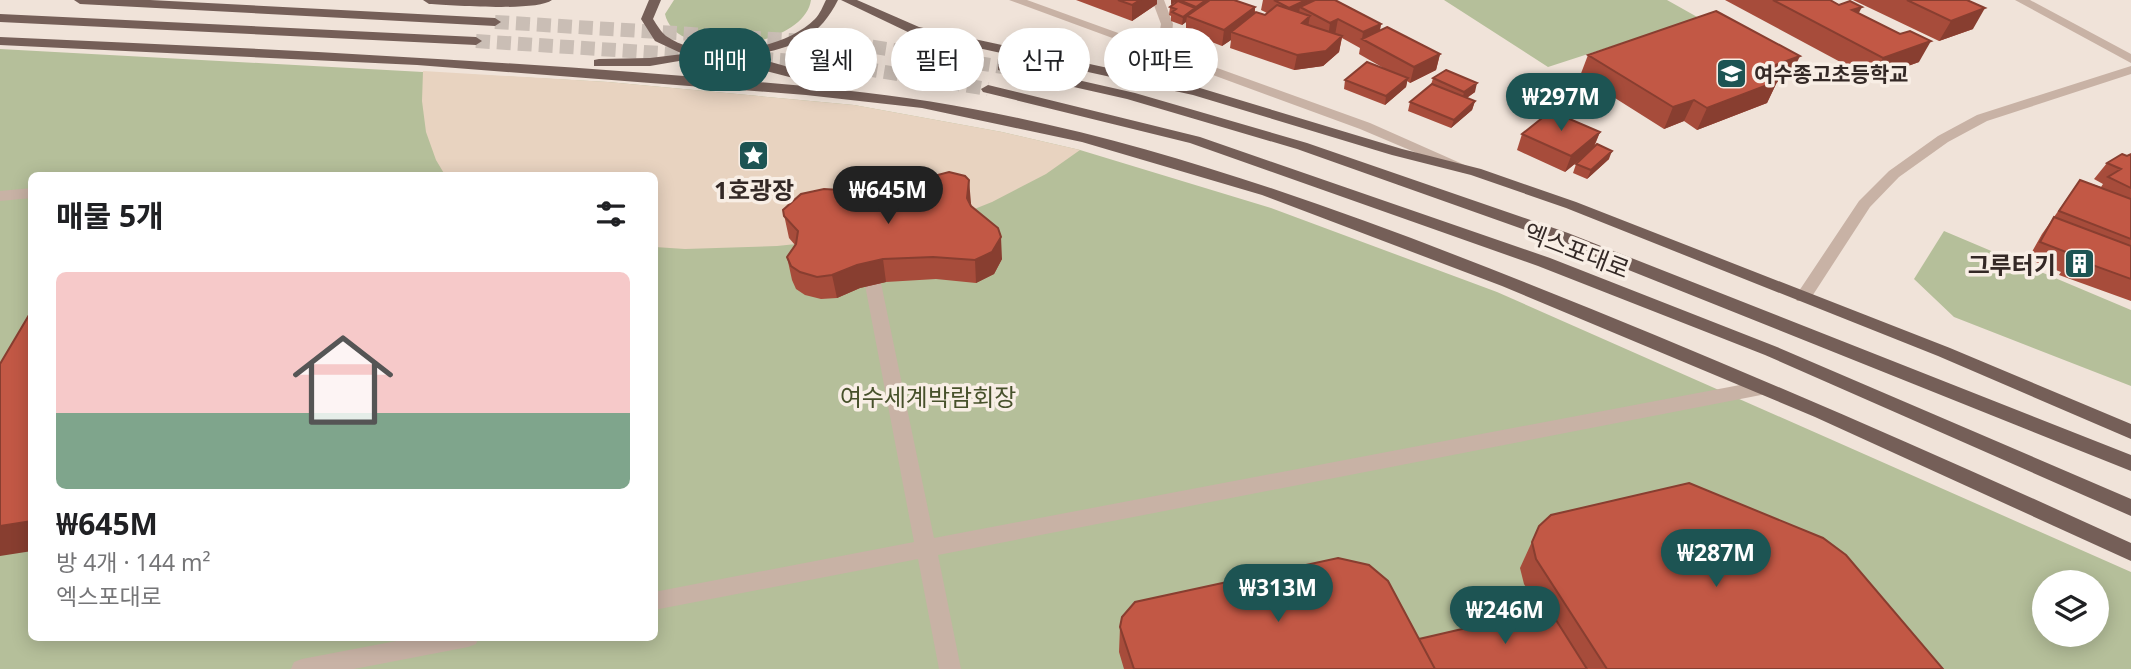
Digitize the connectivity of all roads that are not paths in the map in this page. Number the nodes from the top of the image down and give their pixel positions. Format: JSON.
{"nodes":[{"id":1,"x":80,"y":0,"type":"edge"},
{"id":2,"x":429,"y":0,"type":"edge"},
{"id":3,"x":546,"y":0,"type":"edge"},
{"id":4,"x":655,"y":0,"type":"edge"},
{"id":5,"x":832,"y":0,"type":"edge"},
{"id":6,"x":847,"y":0,"type":"edge"},
{"id":7,"x":1015,"y":0,"type":"edge"},
{"id":8,"x":1158,"y":0,"type":"edge"},
{"id":9,"x":2021,"y":0,"type":"edge"},
{"id":10,"x":0,"y":18,"type":"edge"},
{"id":11,"x":495,"y":22,"type":"tunnel mouth"},
{"id":12,"x":1166,"y":28,"type":"edge"},
{"id":13,"x":1104,"y":32,"type":"edge"},
{"id":14,"x":0,"y":41,"type":"edge"},
{"id":15,"x":476,"y":41,"type":"tunnel mouth"},
{"id":16,"x":679,"y":48,"type":"edge"},
{"id":17,"x":771,"y":48,"type":"edge"},
{"id":18,"x":679,"y":58,"type":"edge"},
{"id":19,"x":2131,"y":59,"type":"edge"},
{"id":20,"x":508,"y":65,"type":"junction"},
{"id":21,"x":771,"y":68,"type":"edge"},
{"id":22,"x":2131,"y":70,"type":"edge"},
{"id":23,"x":1218,"y":73,"type":"edge"},
{"id":24,"x":1090,"y":87,"type":"edge"},
{"id":25,"x":988,"y":89,"type":"tunnel mouth"},
{"id":26,"x":892,"y":99,"type":"junction"},
{"id":27,"x":1476,"y":173,"type":"junction"},
{"id":28,"x":28,"y":193,"type":"edge"},
{"id":29,"x":0,"y":196,"type":"edge"},
{"id":30,"x":866,"y":250,"type":"edge"},
{"id":31,"x":1803,"y":297,"type":"junction"},
{"id":32,"x":1762,"y":388,"type":"junction"},
{"id":33,"x":2131,"y":432,"type":"edge"},
{"id":34,"x":2131,"y":463,"type":"edge"},
{"id":35,"x":2131,"y":508,"type":"edge"},
{"id":36,"x":926,"y":549,"type":"junction"},
{"id":37,"x":2131,"y":552,"type":"edge"},
{"id":38,"x":658,"y":600,"type":"edge"},
{"id":39,"x":447,"y":641,"type":"edge"},
{"id":40,"x":302,"y":669,"type":"edge"},
{"id":41,"x":950,"y":669,"type":"edge"}],
"edges":[{"from":1,"to":11,"type":"main road"},
{"from":2,"to":3,"type":"main road"},
{"from":4,"to":16,"type":"main road"},
{"from":5,"to":17,"type":"main road"},
{"from":6,"to":27,"type":"main road"},
{"from":7,"to":13,"type":"street"},
{"from":8,"to":12,"type":"street"},
{"from":9,"to":19,"type":"street"},
{"from":10,"to":15,"type":"main road"},
{"from":14,"to":20,"type":"main road"},
{"from":18,"to":20,"type":"main road"},
{"from":20,"to":26,"type":"main road"},
{"from":21,"to":26,"type":"main road"},
{"from":22,"to":31,"type":"street"},
{"from":23,"to":27,"type":"street"},
{"from":24,"to":34,"type":"main road","name":"엑스포대로"},
{"from":25,"to":35,"type":"main road","name":"엑스포대로"},
{"from":26,"to":32,"type":"main road"},
{"from":27,"to":31,"type":"main road"},
{"from":28,"to":29,"type":"street"},
{"from":30,"to":36,"type":"street"},
{"from":31,"to":33,"type":"main road"},
{"from":32,"to":36,"type":"street"},
{"from":32,"to":37,"type":"main road"},
{"from":36,"to":38,"type":"street"},
{"from":36,"to":41,"type":"street"},
{"from":39,"to":40,"type":"street"}]}
